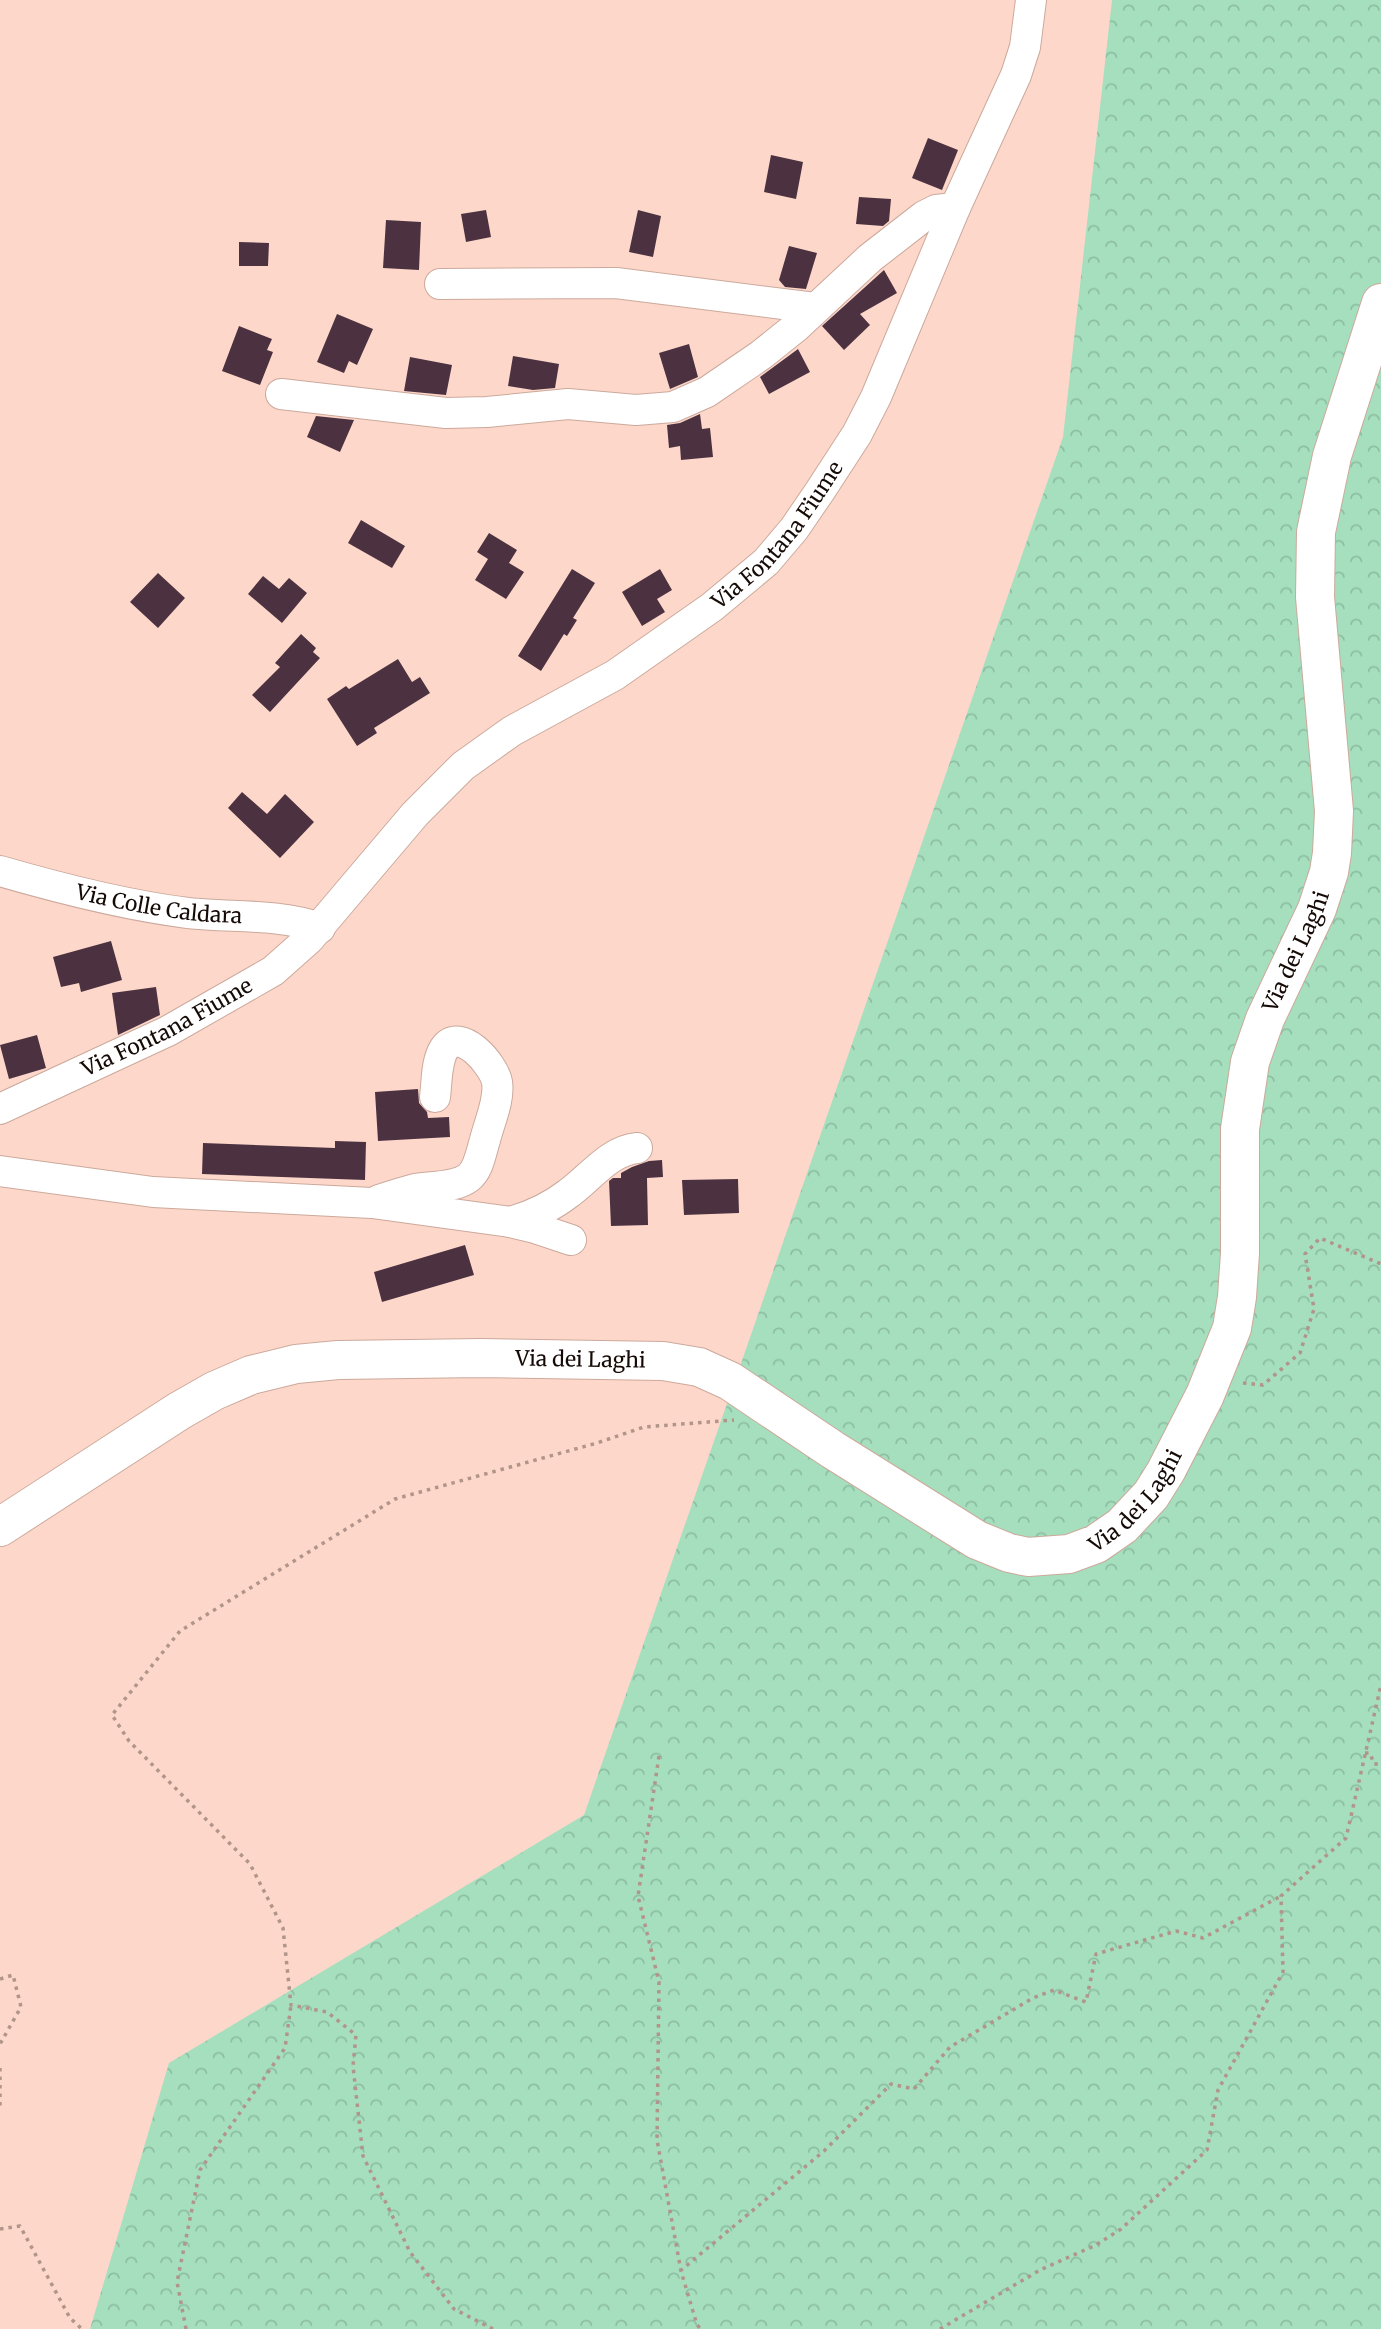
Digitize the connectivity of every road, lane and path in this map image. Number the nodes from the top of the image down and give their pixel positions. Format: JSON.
{"nodes":[{"id":1,"x":1031,"y":0,"type":"edge"},
{"id":2,"x":955,"y":208,"type":"junction"},
{"id":3,"x":440,"y":284,"type":"dead end"},
{"id":4,"x":1381,"y":303,"type":"edge"},
{"id":5,"x":815,"y":308,"type":"junction"},
{"id":6,"x":281,"y":394,"type":"dead end"},
{"id":7,"x":0,"y":871,"type":"edge"},
{"id":8,"x":323,"y":923,"type":"junction"},
{"id":9,"x":435,"y":1097,"type":"dead end"},
{"id":10,"x":0,"y":1110,"type":"edge"},
{"id":11,"x":637,"y":1148,"type":"dead end"},
{"id":12,"x":0,"y":1171,"type":"edge"},
{"id":13,"x":372,"y":1203,"type":"junction"},
{"id":14,"x":510,"y":1222,"type":"junction"},
{"id":15,"x":571,"y":1240,"type":"dead end"},
{"id":16,"x":1381,"y":1264,"type":"edge"},
{"id":17,"x":1216,"y":1370,"type":"junction"},
{"id":18,"x":761,"y":1401,"type":"junction"},
{"id":19,"x":0,"y":1527,"type":"edge"},
{"id":20,"x":1381,"y":1685,"type":"edge"},
{"id":21,"x":1365,"y":1752,"type":"junction"},
{"id":22,"x":659,"y":1756,"type":"dead end"},
{"id":23,"x":1381,"y":1764,"type":"edge"},
{"id":24,"x":1281,"y":1896,"type":"junction"},
{"id":25,"x":0,"y":1979,"type":"edge"},
{"id":26,"x":291,"y":2005,"type":"junction"},
{"id":27,"x":0,"y":2044,"type":"edge"},
{"id":28,"x":0,"y":2068,"type":"edge"},
{"id":29,"x":0,"y":2106,"type":"edge"},
{"id":30,"x":0,"y":2229,"type":"edge"},
{"id":31,"x":680,"y":2271,"type":"junction"},
{"id":32,"x":82,"y":2329,"type":"edge"},
{"id":33,"x":186,"y":2329,"type":"edge"},
{"id":34,"x":493,"y":2329,"type":"edge"},
{"id":35,"x":701,"y":2329,"type":"edge"},
{"id":36,"x":940,"y":2329,"type":"edge"}],
"edges":[{"from":1,"to":2,"type":"street","name":"Via Fontana Fiume"},
{"from":2,"to":5,"type":"street"},
{"from":2,"to":8,"type":"street","name":"Via Fontana Fiume"},
{"from":3,"to":5,"type":"street"},
{"from":4,"to":17,"type":"main road","name":"Via dei Laghi"},
{"from":5,"to":6,"type":"street"},
{"from":7,"to":8,"type":"street","name":"Via Colle Caldara"},
{"from":8,"to":10,"type":"street","name":"Via Fontana Fiume"},
{"from":9,"to":13,"type":"street"},
{"from":11,"to":14,"type":"street"},
{"from":12,"to":13,"type":"street"},
{"from":13,"to":14,"type":"street"},
{"from":14,"to":15,"type":"street"},
{"from":16,"to":17,"type":"path"},
{"from":17,"to":18,"type":"main road","name":"Via dei Laghi"},
{"from":18,"to":19,"type":"main road","name":"Via dei Laghi"},
{"from":18,"to":26,"type":"path"},
{"from":20,"to":21,"type":"path"},
{"from":21,"to":23,"type":"path"},
{"from":21,"to":24,"type":"path"},
{"from":22,"to":31,"type":"path"},
{"from":24,"to":31,"type":"path"},
{"from":24,"to":36,"type":"path"},
{"from":25,"to":27,"type":"path"},
{"from":26,"to":33,"type":"path"},
{"from":26,"to":34,"type":"path"},
{"from":28,"to":29,"type":"path"},
{"from":30,"to":32,"type":"path"},
{"from":31,"to":35,"type":"path"}]}
